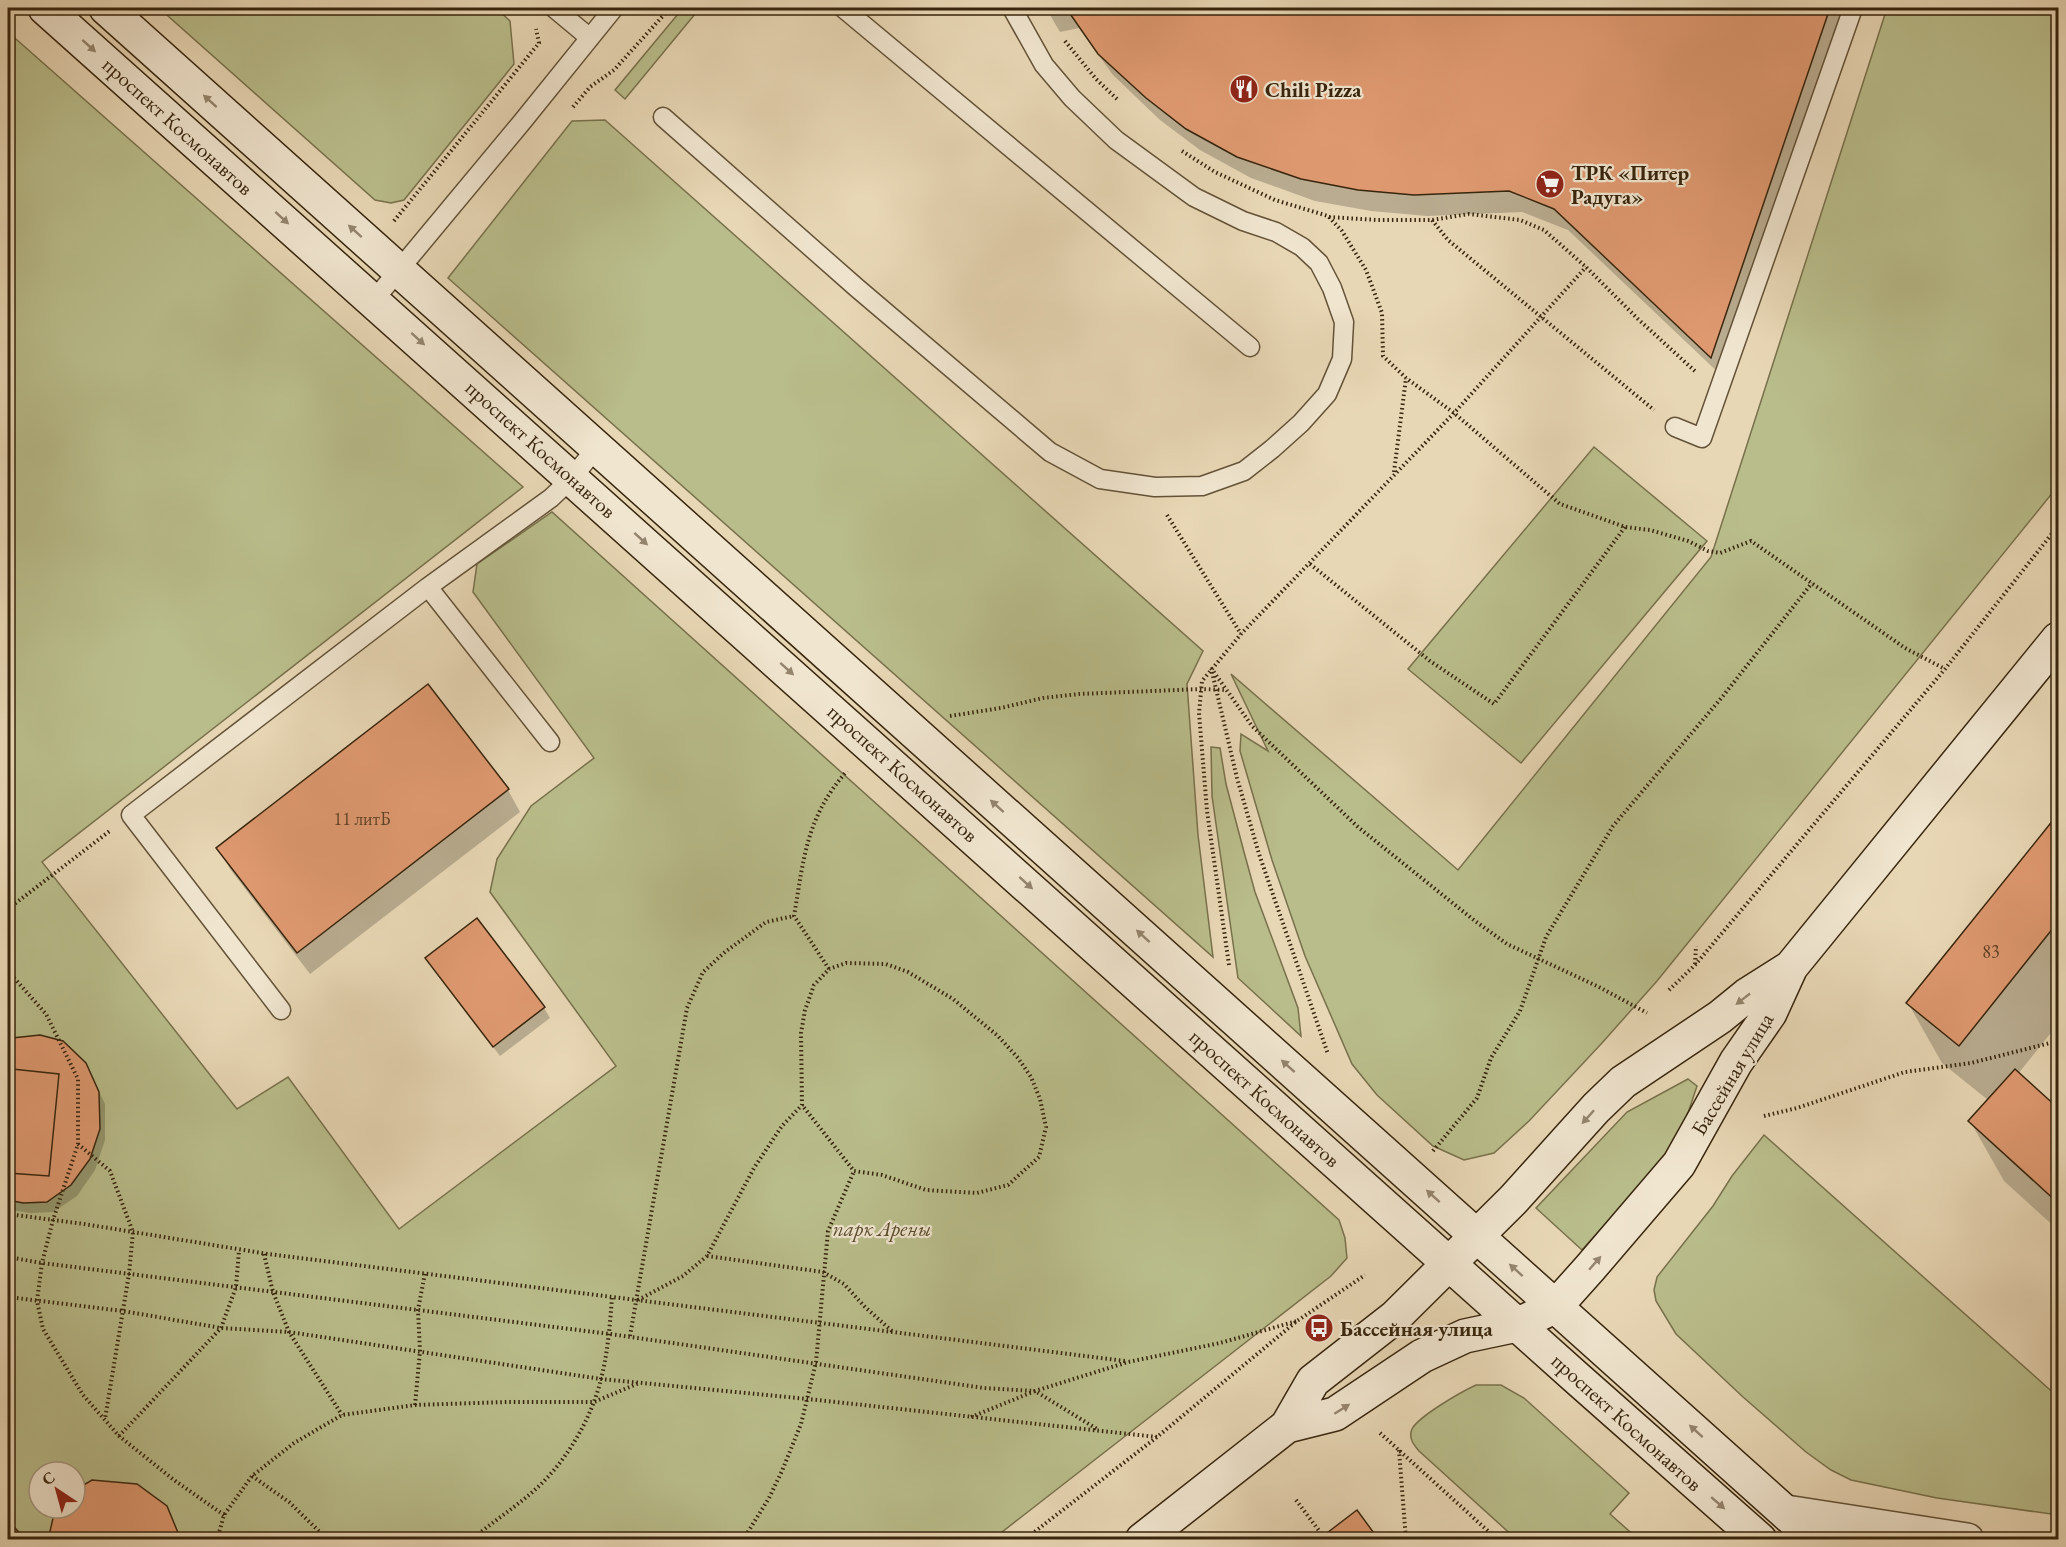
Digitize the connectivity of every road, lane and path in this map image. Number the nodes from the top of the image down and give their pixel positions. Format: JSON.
{"nodes":[{"id":1,"x":45,"y":8,"type":"edge"},
{"id":2,"x":106,"y":8,"type":"edge"},
{"id":3,"x":554,"y":8,"type":"edge"},
{"id":4,"x":614,"y":8,"type":"edge"},
{"id":5,"x":670,"y":8,"type":"edge"},
{"id":6,"x":843,"y":8,"type":"edge"},
{"id":7,"x":1012,"y":8,"type":"edge"},
{"id":8,"x":1853,"y":8,"type":"edge"},
{"id":9,"x":536,"y":26,"type":"dead end"},
{"id":10,"x":1062,"y":36,"type":"dead end"},
{"id":11,"x":590,"y":38,"type":"junction"},
{"id":12,"x":1119,"y":101,"type":"dead end"},
{"id":13,"x":567,"y":114,"type":"dead end"},
{"id":14,"x":663,"y":117,"type":"dead end"},
{"id":15,"x":1180,"y":150,"type":"dead end"},
{"id":16,"x":1328,"y":216,"type":"junction"},
{"id":17,"x":1432,"y":220,"type":"junction"},
{"id":18,"x":390,"y":226,"type":"dead end"},
{"id":19,"x":1586,"y":267,"type":"junction"},
{"id":20,"x":399,"y":270,"type":"junction"},
{"id":21,"x":374,"y":300,"type":"junction"},
{"id":22,"x":1540,"y":317,"type":"junction"},
{"id":23,"x":1250,"y":347,"type":"dead end"},
{"id":24,"x":1406,"y":378,"type":"junction"},
{"id":25,"x":1718,"y":393,"type":"junction"},
{"id":26,"x":1454,"y":413,"type":"junction"},
{"id":27,"x":1675,"y":427,"type":"joint"},
{"id":28,"x":597,"y":447,"type":"junction"},
{"id":29,"x":1394,"y":473,"type":"junction"},
{"id":30,"x":572,"y":478,"type":"junction"},
{"id":31,"x":1155,"y":488,"type":"junction"},
{"id":32,"x":2058,"y":526,"type":"edge"},
{"id":33,"x":1625,"y":527,"type":"junction"},
{"id":34,"x":1310,"y":564,"type":"junction"},
{"id":35,"x":1812,"y":583,"type":"junction"},
{"id":36,"x":429,"y":587,"type":"junction"},
{"id":37,"x":1241,"y":634,"type":"junction"},
{"id":38,"x":2058,"y":639,"type":"edge"},
{"id":39,"x":1211,"y":669,"type":"junction"},
{"id":40,"x":1945,"y":669,"type":"junction"},
{"id":41,"x":1201,"y":689,"type":"junction"},
{"id":42,"x":1226,"y":690,"type":"junction"},
{"id":43,"x":1216,"y":691,"type":"junction"},
{"id":44,"x":940,"y":718,"type":"dead end"},
{"id":45,"x":550,"y":742,"type":"dead end"},
{"id":46,"x":851,"y":766,"type":"dead end"},
{"id":47,"x":130,"y":815,"type":"junction"},
{"id":48,"x":8,"y":909,"type":"edge"},
{"id":49,"x":794,"y":916,"type":"junction"},
{"id":50,"x":1696,"y":946,"type":"dead end"},
{"id":51,"x":1537,"y":959,"type":"junction"},
{"id":52,"x":1695,"y":964,"type":"junction"},
{"id":53,"x":1791,"y":967,"type":"junction"},
{"id":54,"x":829,"y":969,"type":"junction"},
{"id":55,"x":8,"y":971,"type":"edge"},
{"id":56,"x":1230,"y":975,"type":"dead end"},
{"id":57,"x":1669,"y":990,"type":"dead end"},
{"id":58,"x":281,"y":1010,"type":"dead end"},
{"id":59,"x":1647,"y":1013,"type":"dead end"},
{"id":60,"x":2057,"y":1044,"type":"edge"},
{"id":61,"x":1329,"y":1057,"type":"dead end"},
{"id":62,"x":802,"y":1105,"type":"junction"},
{"id":63,"x":1764,"y":1116,"type":"dead end"},
{"id":64,"x":78,"y":1144,"type":"junction"},
{"id":65,"x":1429,"y":1156,"type":"dead end"},
{"id":66,"x":854,"y":1171,"type":"junction"},
{"id":67,"x":8,"y":1214,"type":"edge"},
{"id":68,"x":53,"y":1220,"type":"junction"},
{"id":69,"x":133,"y":1232,"type":"junction"},
{"id":70,"x":1477,"y":1235,"type":"junction"},
{"id":71,"x":239,"y":1250,"type":"junction"},
{"id":72,"x":264,"y":1254,"type":"junction"},
{"id":73,"x":708,"y":1256,"type":"junction"},
{"id":74,"x":8,"y":1257,"type":"edge"},
{"id":75,"x":42,"y":1263,"type":"junction"},
{"id":76,"x":1450,"y":1263,"type":"junction"},
{"id":77,"x":823,"y":1272,"type":"junction"},
{"id":78,"x":129,"y":1274,"type":"junction"},
{"id":79,"x":425,"y":1274,"type":"junction"},
{"id":80,"x":1365,"y":1275,"type":"dead end"},
{"id":81,"x":236,"y":1287,"type":"junction"},
{"id":82,"x":273,"y":1292,"type":"junction"},
{"id":83,"x":8,"y":1297,"type":"edge"},
{"id":84,"x":612,"y":1297,"type":"junction"},
{"id":85,"x":637,"y":1300,"type":"junction"},
{"id":86,"x":37,"y":1301,"type":"junction"},
{"id":87,"x":1556,"y":1306,"type":"junction"},
{"id":88,"x":418,"y":1310,"type":"junction"},
{"id":89,"x":123,"y":1311,"type":"junction"},
{"id":90,"x":1297,"y":1321,"type":"junction"},
{"id":91,"x":821,"y":1323,"type":"junction"},
{"id":92,"x":1517,"y":1324,"type":"junction"},
{"id":93,"x":221,"y":1328,"type":"junction"},
{"id":94,"x":289,"y":1332,"type":"junction"},
{"id":95,"x":894,"y":1333,"type":"junction"},
{"id":96,"x":610,"y":1334,"type":"junction"},
{"id":97,"x":630,"y":1336,"type":"junction"},
{"id":98,"x":420,"y":1351,"type":"junction"},
{"id":99,"x":816,"y":1362,"type":"junction"},
{"id":100,"x":1128,"y":1362,"type":"junction"},
{"id":101,"x":602,"y":1379,"type":"junction"},
{"id":102,"x":639,"y":1382,"type":"junction"},
{"id":103,"x":1035,"y":1390,"type":"junction"},
{"id":104,"x":808,"y":1399,"type":"junction"},
{"id":105,"x":594,"y":1402,"type":"junction"},
{"id":106,"x":415,"y":1405,"type":"junction"},
{"id":107,"x":342,"y":1415,"type":"junction"},
{"id":108,"x":970,"y":1417,"type":"junction"},
{"id":109,"x":105,"y":1420,"type":"junction"},
{"id":110,"x":1287,"y":1426,"type":"junction"},
{"id":111,"x":1100,"y":1431,"type":"junction"},
{"id":112,"x":1380,"y":1433,"type":"dead end"},
{"id":113,"x":119,"y":1436,"type":"junction"},
{"id":114,"x":1157,"y":1437,"type":"junction"},
{"id":115,"x":1399,"y":1449,"type":"junction"},
{"id":116,"x":252,"y":1476,"type":"junction"},
{"id":117,"x":1296,"y":1500,"type":"dead end"},
{"id":118,"x":1786,"y":1512,"type":"junction"},
{"id":119,"x":224,"y":1515,"type":"junction"},
{"id":120,"x":1323,"y":1536,"type":"dead end"},
{"id":121,"x":217,"y":1539,"type":"edge"},
{"id":122,"x":328,"y":1539,"type":"edge"},
{"id":123,"x":471,"y":1539,"type":"edge"},
{"id":124,"x":743,"y":1539,"type":"edge"},
{"id":125,"x":1024,"y":1539,"type":"edge"},
{"id":126,"x":1142,"y":1539,"type":"edge"},
{"id":127,"x":1406,"y":1539,"type":"edge"},
{"id":128,"x":1498,"y":1539,"type":"edge"},
{"id":129,"x":1760,"y":1539,"type":"edge"},
{"id":130,"x":1816,"y":1539,"type":"edge"},
{"id":131,"x":1967,"y":1539,"type":"edge"}],
"edges":[{"from":1,"to":21,"type":"street","name":"проспект Космонавтов","one_way":true},
{"from":20,"to":2,"type":"street","name":"проспект Космонавтов","one_way":true},
{"from":3,"to":11,"type":"lane"},
{"from":4,"to":11,"type":"lane"},
{"from":5,"to":13,"type":"path"},
{"from":6,"to":23,"type":"lane"},
{"from":7,"to":31,"type":"lane"},
{"from":8,"to":25,"type":"lane"},
{"from":9,"to":18,"type":"path"},
{"from":10,"to":12,"type":"path"},
{"from":11,"to":20,"type":"lane"},
{"from":14,"to":31,"type":"lane"},
{"from":15,"to":16,"type":"path"},
{"from":16,"to":17,"type":"path"},
{"from":16,"to":24,"type":"path"},
{"from":17,"to":19,"type":"path"},
{"from":17,"to":22,"type":"path"},
{"from":19,"to":22,"type":"path"},
{"from":19,"to":25,"type":"path"},
{"from":20,"to":21,"type":"lane"},
{"from":20,"to":28,"type":"street","name":"проспект Космонавтов"},
{"from":21,"to":30,"type":"street","name":"проспект Космонавтов","one_way":true},
{"from":22,"to":26,"type":"path"},
{"from":22,"to":27,"type":"path"},
{"from":24,"to":26,"type":"path"},
{"from":24,"to":29,"type":"path"},
{"from":25,"to":27,"type":"lane"},
{"from":26,"to":29,"type":"path"},
{"from":26,"to":33,"type":"path"},
{"from":28,"to":30,"type":"lane"},
{"from":70,"to":28,"type":"street","name":"проспект Космонавтов","one_way":true},
{"from":29,"to":34,"type":"path"},
{"from":30,"to":36,"type":"lane"},
{"from":30,"to":76,"type":"street","name":"проспект Космонавтов","one_way":true},
{"from":31,"to":37,"type":"path"},
{"from":32,"to":40,"type":"path"},
{"from":33,"to":34,"type":"path"},
{"from":33,"to":35,"type":"path"},
{"from":34,"to":37,"type":"path"},
{"from":35,"to":40,"type":"path"},
{"from":35,"to":51,"type":"path"},
{"from":36,"to":45,"type":"lane"},
{"from":36,"to":47,"type":"lane"},
{"from":37,"to":39,"type":"path"},
{"from":38,"to":53,"type":"street","name":"Бассейная улица"},
{"from":39,"to":41,"type":"path"},
{"from":39,"to":42,"type":"path"},
{"from":39,"to":43,"type":"path"},
{"from":40,"to":52,"type":"path"},
{"from":41,"to":43,"type":"path"},
{"from":41,"to":44,"type":"path"},
{"from":41,"to":56,"type":"path"},
{"from":42,"to":43,"type":"path"},
{"from":42,"to":51,"type":"path"},
{"from":43,"to":61,"type":"path"},
{"from":46,"to":49,"type":"path"},
{"from":47,"to":48,"type":"path"},
{"from":47,"to":58,"type":"lane"},
{"from":49,"to":54,"type":"path"},
{"from":49,"to":85,"type":"path"},
{"from":50,"to":52,"type":"path"},
{"from":51,"to":59,"type":"path"},
{"from":51,"to":65,"type":"path"},
{"from":52,"to":57,"type":"path"},
{"from":53,"to":70,"type":"street","name":"Бассейная улица","one_way":true},
{"from":87,"to":53,"type":"street","name":"Бассейная улица","one_way":true},
{"from":54,"to":62,"type":"path"},
{"from":54,"to":66,"type":"path"},
{"from":55,"to":64,"type":"path"},
{"from":60,"to":63,"type":"path"},
{"from":62,"to":66,"type":"path"},
{"from":62,"to":73,"type":"path"},
{"from":64,"to":68,"type":"path"},
{"from":64,"to":69,"type":"path"},
{"from":66,"to":77,"type":"path"},
{"from":67,"to":68,"type":"path"},
{"from":68,"to":69,"type":"path"},
{"from":68,"to":75,"type":"path"},
{"from":69,"to":71,"type":"path"},
{"from":69,"to":78,"type":"path"},
{"from":70,"to":76,"type":"street","name":"Бассейная улица"},
{"from":87,"to":70,"type":"street","name":"проспект Космонавтов","one_way":true},
{"from":71,"to":72,"type":"path"},
{"from":71,"to":81,"type":"path"},
{"from":72,"to":79,"type":"path"},
{"from":72,"to":82,"type":"path"},
{"from":73,"to":77,"type":"path"},
{"from":73,"to":85,"type":"path"},
{"from":74,"to":75,"type":"path"},
{"from":75,"to":78,"type":"path"},
{"from":75,"to":86,"type":"path"},
{"from":76,"to":92,"type":"street","name":"проспект Космонавтов"},
{"from":76,"to":110,"type":"street","name":"Бассейная улица"},
{"from":77,"to":91,"type":"path"},
{"from":77,"to":95,"type":"path"},
{"from":78,"to":81,"type":"path"},
{"from":78,"to":89,"type":"path"},
{"from":79,"to":84,"type":"path"},
{"from":79,"to":88,"type":"path"},
{"from":80,"to":90,"type":"path"},
{"from":81,"to":82,"type":"path"},
{"from":81,"to":93,"type":"path"},
{"from":82,"to":88,"type":"path"},
{"from":82,"to":94,"type":"path"},
{"from":83,"to":86,"type":"path"},
{"from":84,"to":85,"type":"path"},
{"from":84,"to":96,"type":"path"},
{"from":85,"to":91,"type":"path"},
{"from":85,"to":97,"type":"path"},
{"from":86,"to":89,"type":"path"},
{"from":86,"to":109,"type":"path"},
{"from":87,"to":92,"type":"street","name":"Бассейная улица"},
{"from":118,"to":87,"type":"street","name":"проспект Космонавтов","one_way":true},
{"from":88,"to":96,"type":"path"},
{"from":88,"to":98,"type":"path"},
{"from":89,"to":93,"type":"path"},
{"from":89,"to":109,"type":"path"},
{"from":90,"to":100,"type":"path"},
{"from":90,"to":114,"type":"path"},
{"from":91,"to":95,"type":"path"},
{"from":91,"to":99,"type":"path"},
{"from":110,"to":92,"type":"street","name":"Бассейная улица","one_way":true},
{"from":92,"to":129,"type":"street","name":"проспект Космонавтов","one_way":true},
{"from":93,"to":94,"type":"path"},
{"from":93,"to":113,"type":"path"},
{"from":94,"to":98,"type":"path"},
{"from":94,"to":107,"type":"path"},
{"from":95,"to":100,"type":"path"},
{"from":96,"to":97,"type":"path"},
{"from":96,"to":101,"type":"path"},
{"from":97,"to":99,"type":"path"},
{"from":98,"to":101,"type":"path"},
{"from":98,"to":106,"type":"path"},
{"from":99,"to":103,"type":"path"},
{"from":99,"to":104,"type":"path"},
{"from":100,"to":103,"type":"path"},
{"from":101,"to":102,"type":"path"},
{"from":101,"to":105,"type":"path"},
{"from":102,"to":104,"type":"path"},
{"from":102,"to":105,"type":"path"},
{"from":103,"to":108,"type":"path"},
{"from":103,"to":111,"type":"path"},
{"from":104,"to":108,"type":"path"},
{"from":104,"to":124,"type":"path"},
{"from":105,"to":106,"type":"path"},
{"from":105,"to":123,"type":"path"},
{"from":106,"to":107,"type":"path"},
{"from":107,"to":116,"type":"path"},
{"from":108,"to":111,"type":"path"},
{"from":109,"to":113,"type":"path"},
{"from":110,"to":126,"type":"street","name":"Бассейная улица"},
{"from":111,"to":114,"type":"path"},
{"from":112,"to":115,"type":"path"},
{"from":113,"to":119,"type":"path"},
{"from":114,"to":125,"type":"path"},
{"from":115,"to":127,"type":"path"},
{"from":115,"to":128,"type":"path"},
{"from":116,"to":119,"type":"path"},
{"from":116,"to":122,"type":"path"},
{"from":117,"to":120,"type":"path"},
{"from":118,"to":130,"type":"street","name":"проспект Космонавтов"},
{"from":118,"to":131,"type":"street"},
{"from":119,"to":121,"type":"path"}]}
